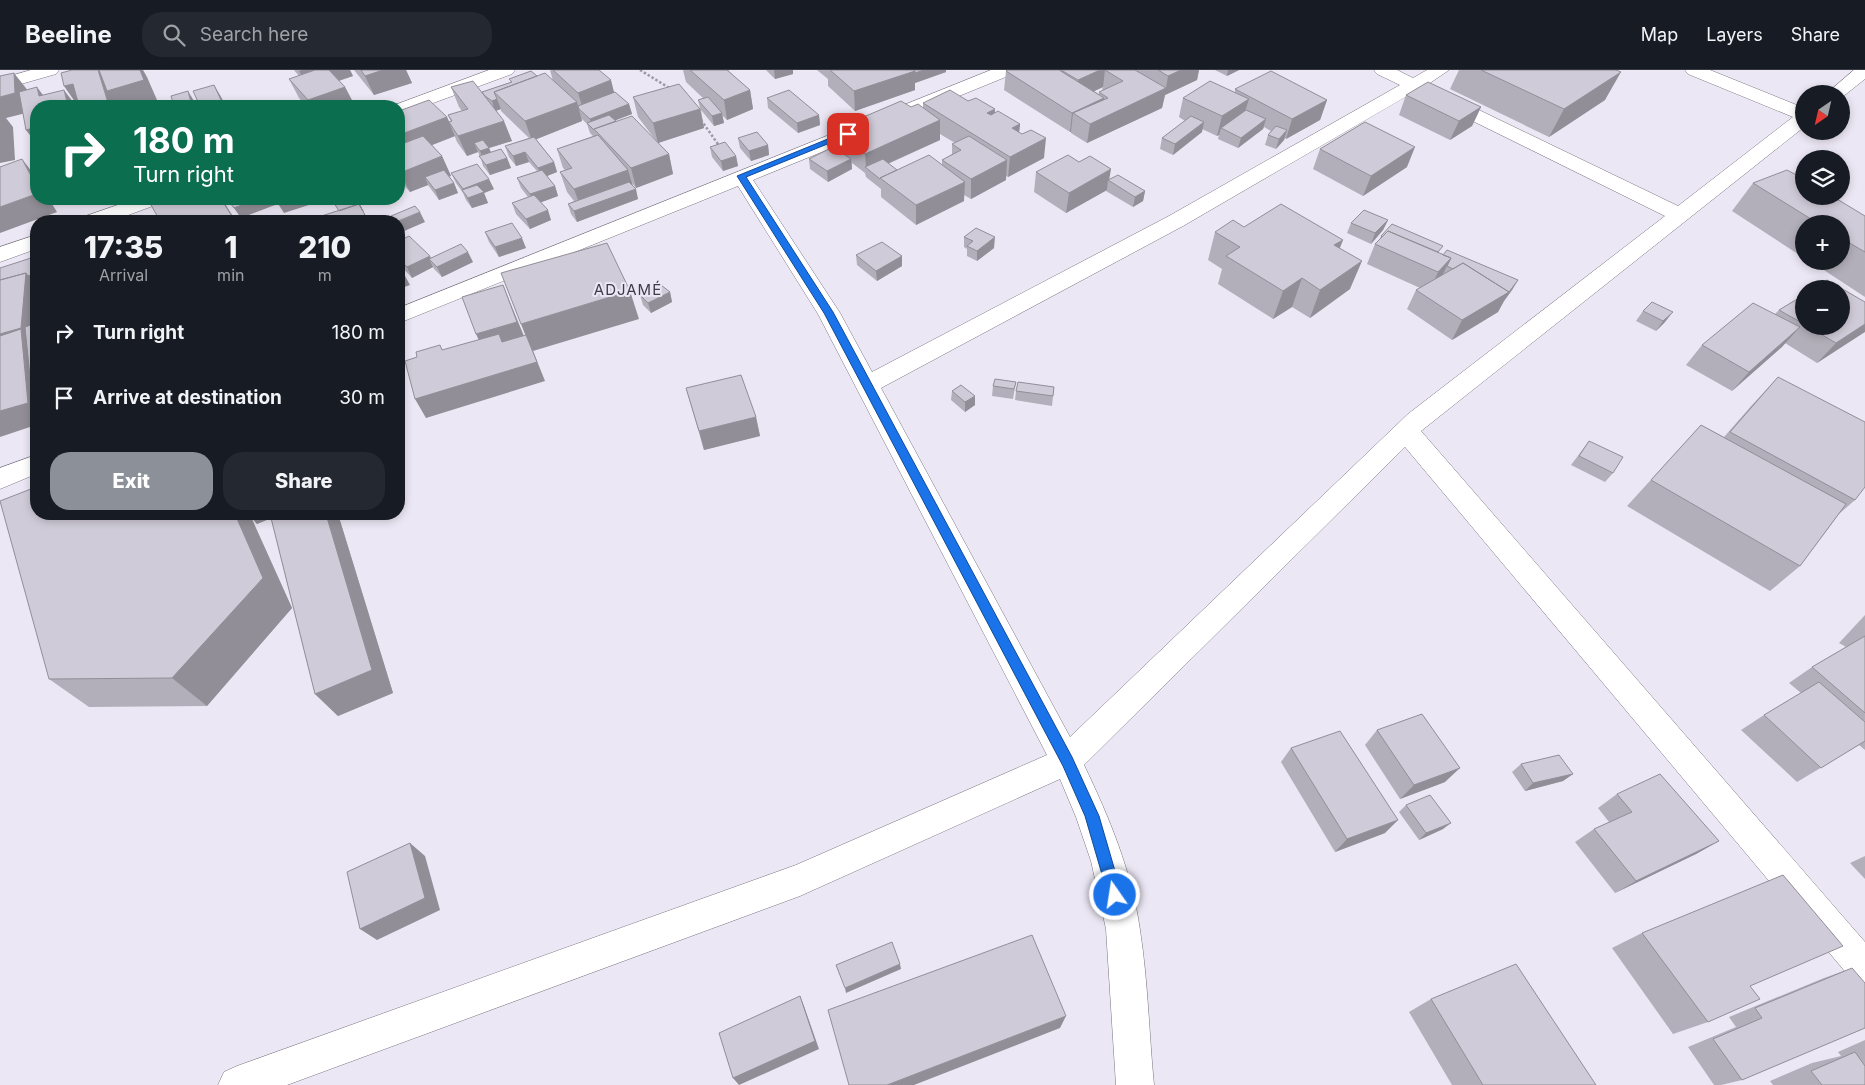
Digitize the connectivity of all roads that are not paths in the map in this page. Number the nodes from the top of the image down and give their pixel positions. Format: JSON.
{"nodes":[{"id":1,"x":50,"y":70,"type":"edge"},
{"id":2,"x":506,"y":70,"type":"edge"},
{"id":3,"x":1007,"y":70,"type":"edge"},
{"id":4,"x":1383,"y":70,"type":"edge"},
{"id":5,"x":1440,"y":70,"type":"edge"},
{"id":6,"x":1694,"y":70,"type":"edge"},
{"id":7,"x":1865,"y":70,"type":"edge"},
{"id":8,"x":0,"y":85,"type":"edge"},
{"id":9,"x":1846,"y":85,"type":"edge"},
{"id":10,"x":1414,"y":86,"type":"junction"},
{"id":11,"x":405,"y":107,"type":"edge"},
{"id":12,"x":1795,"y":113,"type":"edge"},
{"id":13,"x":1795,"y":124,"type":"edge"},
{"id":14,"x":741,"y":176,"type":"junction"},
{"id":15,"x":137,"y":205,"type":"edge"},
{"id":16,"x":110,"y":215,"type":"edge"},
{"id":17,"x":1680,"y":215,"type":"junction"},
{"id":18,"x":30,"y":244,"type":"edge"},
{"id":19,"x":0,"y":255,"type":"edge"},
{"id":20,"x":405,"y":314,"type":"edge"},
{"id":21,"x":867,"y":385,"type":"junction"},
{"id":22,"x":1406,"y":431,"type":"junction"},
{"id":23,"x":30,"y":466,"type":"edge"},
{"id":24,"x":0,"y":479,"type":"edge"},
{"id":25,"x":1068,"y":762,"type":"junction"},
{"id":26,"x":1865,"y":969,"type":"edge"},
{"id":27,"x":237,"y":1085,"type":"edge"},
{"id":28,"x":1135,"y":1085,"type":"edge"}],
"edges":[{"from":1,"to":8,"type":"street"},
{"from":2,"to":11,"type":"street"},
{"from":3,"to":14,"type":"street"},
{"from":4,"to":10,"type":"street"},
{"from":5,"to":10,"type":"street"},
{"from":6,"to":12,"type":"street"},
{"from":7,"to":9,"type":"street"},
{"from":10,"to":17,"type":"street"},
{"from":10,"to":21,"type":"street"},
{"from":13,"to":17,"type":"street"},
{"from":14,"to":20,"type":"street"},
{"from":14,"to":21,"type":"street"},
{"from":15,"to":16,"type":"street"},
{"from":17,"to":22,"type":"street"},
{"from":18,"to":19,"type":"street"},
{"from":21,"to":25,"type":"street"},
{"from":22,"to":25,"type":"street"},
{"from":22,"to":26,"type":"street"},
{"from":23,"to":24,"type":"street"},
{"from":25,"to":27,"type":"street"},
{"from":25,"to":28,"type":"street"}]}
